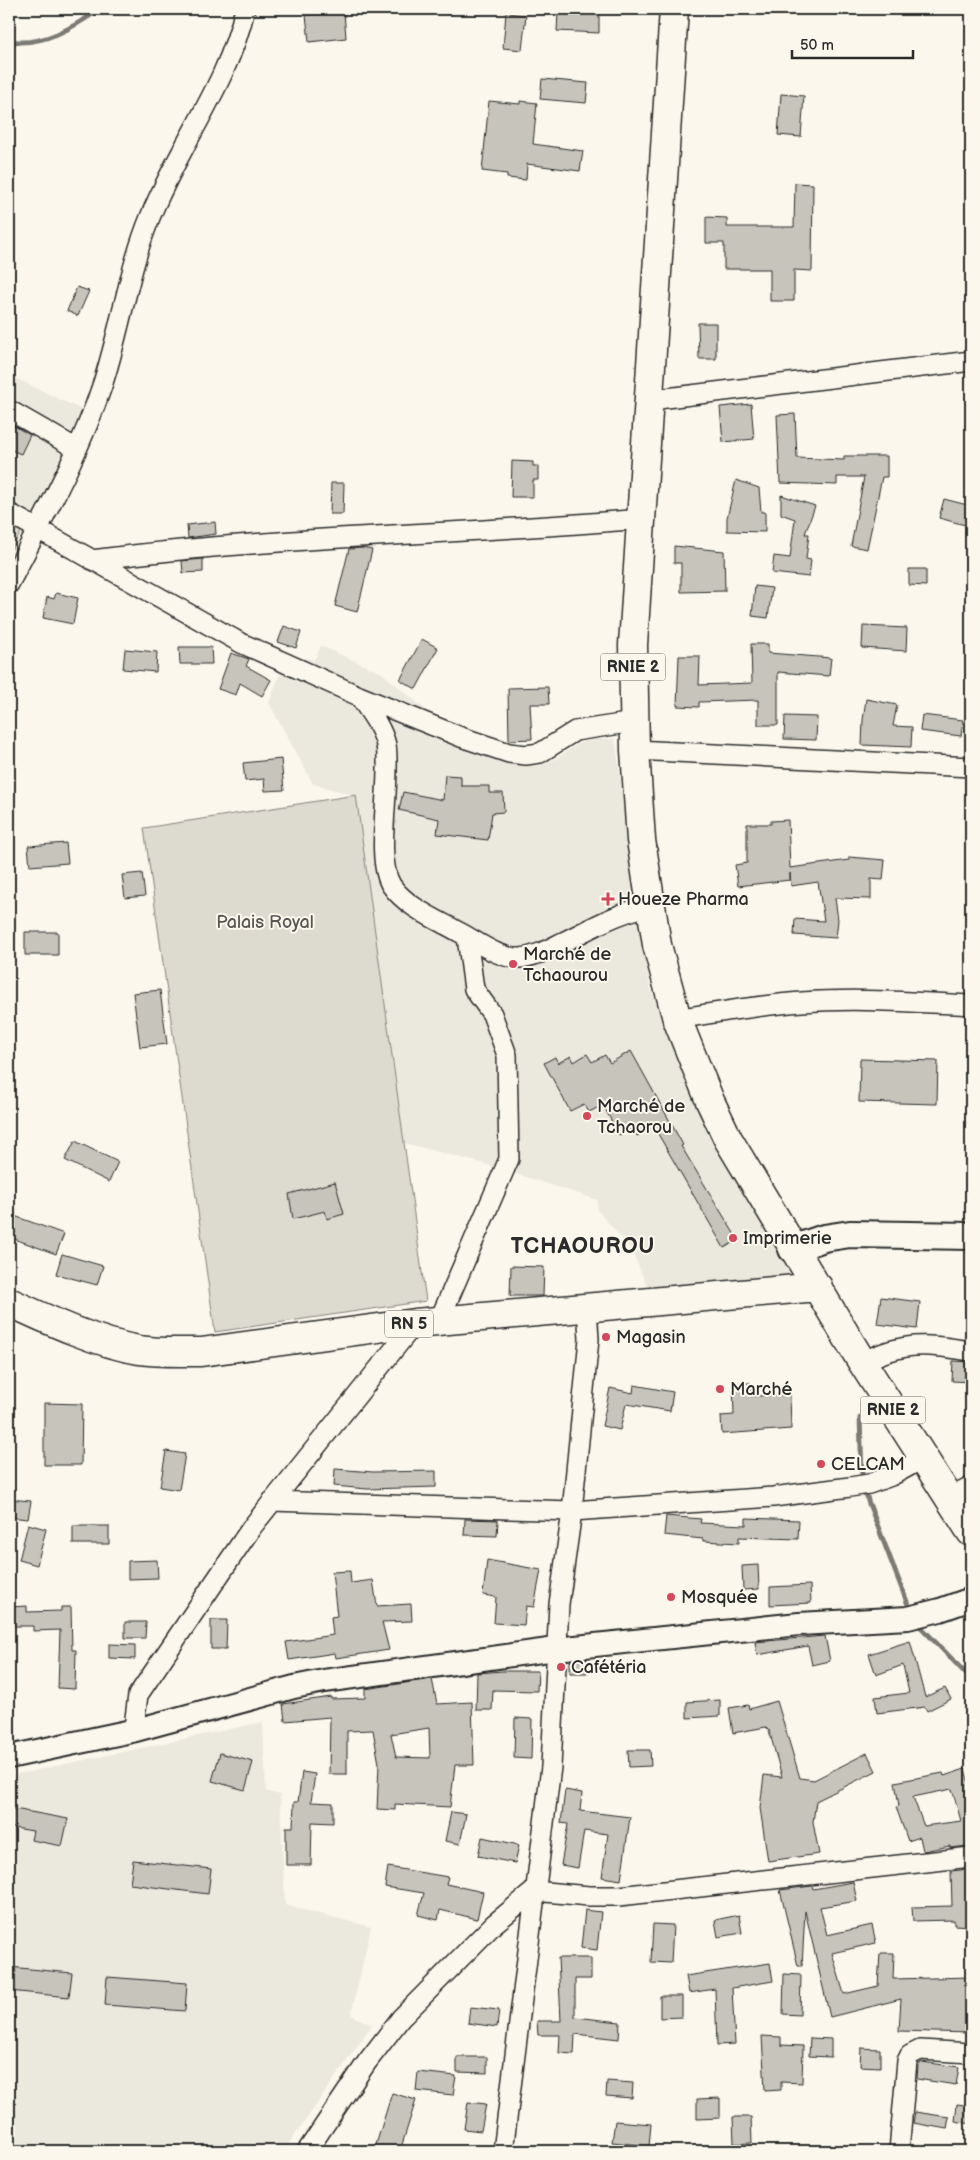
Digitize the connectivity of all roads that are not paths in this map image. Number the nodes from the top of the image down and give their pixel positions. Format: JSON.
{"nodes":[{"id":1,"x":245,"y":9,"type":"edge"},
{"id":2,"x":674,"y":9,"type":"edge"},
{"id":3,"x":971,"y":361,"type":"edge"},
{"id":4,"x":650,"y":400,"type":"junction"},
{"id":5,"x":9,"y":410,"type":"edge"},
{"id":6,"x":77,"y":448,"type":"junction"},
{"id":7,"x":9,"y":513,"type":"edge"},
{"id":8,"x":641,"y":519,"type":"junction"},
{"id":9,"x":38,"y":528,"type":"junction"},
{"id":10,"x":92,"y":560,"type":"junction"},
{"id":11,"x":9,"y":584,"type":"edge"},
{"id":12,"x":358,"y":696,"type":"junction"},
{"id":13,"x":634,"y":722,"type":"junction"},
{"id":14,"x":635,"y":750,"type":"junction"},
{"id":15,"x":971,"y":767,"type":"edge"},
{"id":16,"x":650,"y":906,"type":"junction"},
{"id":17,"x":467,"y":936,"type":"junction"},
{"id":18,"x":971,"y":1005,"type":"edge"},
{"id":19,"x":677,"y":1019,"type":"junction"},
{"id":20,"x":971,"y":1236,"type":"edge"},
{"id":21,"x":792,"y":1249,"type":"junction"},
{"id":22,"x":818,"y":1287,"type":"junction"},
{"id":23,"x":9,"y":1302,"type":"edge"},
{"id":24,"x":587,"y":1308,"type":"junction"},
{"id":25,"x":427,"y":1322,"type":"junction"},
{"id":26,"x":971,"y":1351,"type":"edge"},
{"id":27,"x":862,"y":1362,"type":"junction"},
{"id":28,"x":924,"y":1458,"type":"junction"},
{"id":29,"x":960,"y":1492,"type":"edge"},
{"id":30,"x":272,"y":1501,"type":"junction"},
{"id":31,"x":572,"y":1511,"type":"junction"},
{"id":32,"x":971,"y":1532,"type":"edge"},
{"id":33,"x":971,"y":1599,"type":"edge"},
{"id":34,"x":556,"y":1649,"type":"junction"},
{"id":35,"x":136,"y":1730,"type":"junction"},
{"id":36,"x":9,"y":1757,"type":"edge"},
{"id":37,"x":971,"y":1857,"type":"edge"},
{"id":38,"x":534,"y":1891,"type":"junction"},
{"id":39,"x":971,"y":2053,"type":"edge"},
{"id":40,"x":307,"y":2151,"type":"edge"},
{"id":41,"x":503,"y":2151,"type":"edge"},
{"id":42,"x":899,"y":2151,"type":"edge"}],
"edges":[{"from":1,"to":6,"type":"street"},
{"from":2,"to":4,"type":"main road","number":"RNIE 2"},
{"from":3,"to":4,"type":"street"},
{"from":4,"to":8,"type":"main road","number":"RNIE 2"},
{"from":5,"to":6,"type":"street"},
{"from":6,"to":9,"type":"street"},
{"from":7,"to":9,"type":"street"},
{"from":8,"to":10,"type":"street"},
{"from":8,"to":13,"type":"main road","number":"RNIE 2"},
{"from":9,"to":10,"type":"street"},
{"from":9,"to":11,"type":"street"},
{"from":10,"to":12,"type":"street"},
{"from":12,"to":13,"type":"street"},
{"from":12,"to":17,"type":"street"},
{"from":13,"to":14,"type":"main road","number":"RNIE 2"},
{"from":14,"to":15,"type":"street"},
{"from":14,"to":16,"type":"main road","number":"RNIE 2"},
{"from":16,"to":17,"type":"street"},
{"from":16,"to":19,"type":"main road","number":"RNIE 2"},
{"from":17,"to":25,"type":"street"},
{"from":18,"to":19,"type":"street"},
{"from":19,"to":21,"type":"main road","number":"RNIE 2"},
{"from":20,"to":21,"type":"main road"},
{"from":21,"to":22,"type":"main road","number":"RNIE 2"},
{"from":22,"to":24,"type":"main road","number":"RN 5"},
{"from":22,"to":27,"type":"main road","number":"RNIE 2"},
{"from":23,"to":25,"type":"main road","number":"RN 5"},
{"from":24,"to":25,"type":"main road","number":"RN 5"},
{"from":24,"to":31,"type":"street"},
{"from":25,"to":30,"type":"street"},
{"from":26,"to":27,"type":"street"},
{"from":27,"to":28,"type":"main road","number":"RNIE 2"},
{"from":28,"to":29,"type":"main road","number":"RNIE 2"},
{"from":28,"to":31,"type":"street"},
{"from":29,"to":32,"type":"main road","number":"RNIE 2"},
{"from":30,"to":31,"type":"street"},
{"from":30,"to":35,"type":"street"},
{"from":31,"to":34,"type":"street"},
{"from":33,"to":34,"type":"street"},
{"from":34,"to":35,"type":"street"},
{"from":34,"to":38,"type":"street"},
{"from":35,"to":36,"type":"street"},
{"from":37,"to":38,"type":"street"},
{"from":38,"to":40,"type":"street"},
{"from":38,"to":41,"type":"street"},
{"from":39,"to":42,"type":"street"}]}
